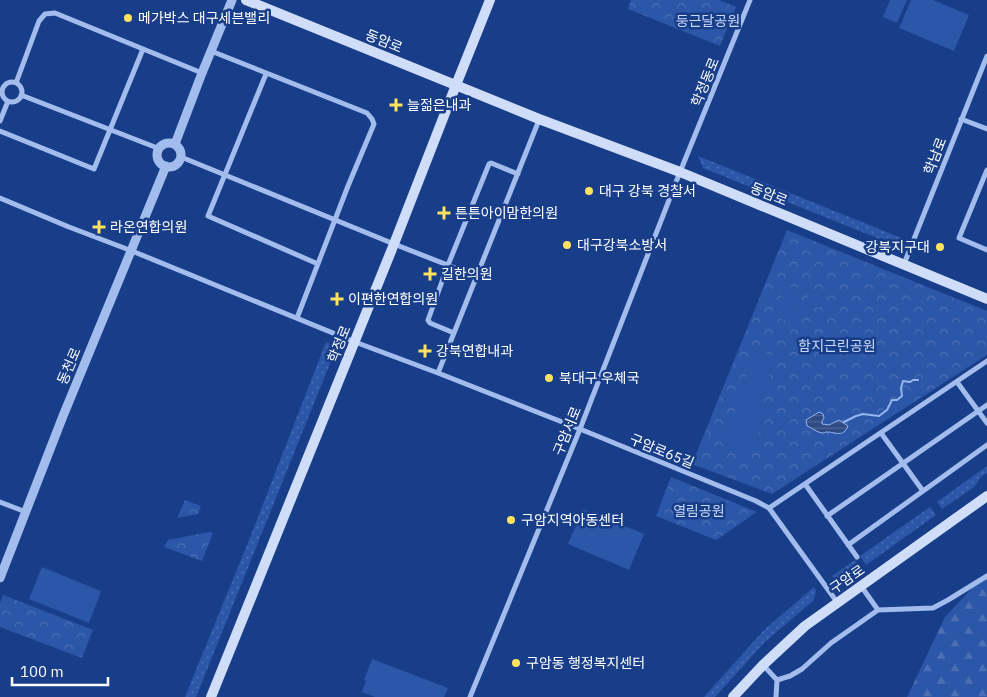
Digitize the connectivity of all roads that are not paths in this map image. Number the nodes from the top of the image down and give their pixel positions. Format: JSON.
{"nodes":[{"id":1,"x":232,"y":0,"type":"edge"},
{"id":2,"x":246,"y":0,"type":"edge"},
{"id":3,"x":490,"y":0,"type":"edge"},
{"id":4,"x":750,"y":0,"type":"edge"},
{"id":5,"x":143,"y":48,"type":"junction"},
{"id":6,"x":211,"y":51,"type":"junction"},
{"id":7,"x":987,"y":56,"type":"edge"},
{"id":8,"x":202,"y":72,"type":"junction"},
{"id":9,"x":266,"y":74,"type":"junction"},
{"id":10,"x":16,"y":83,"type":"junction"},
{"id":11,"x":456,"y":85,"type":"junction"},
{"id":12,"x":2,"y":86,"type":"edge"},
{"id":13,"x":22,"y":95,"type":"junction"},
{"id":14,"x":8,"y":101,"type":"junction"},
{"id":15,"x":539,"y":119,"type":"junction"},
{"id":16,"x":961,"y":119,"type":"junction"},
{"id":17,"x":0,"y":121,"type":"edge"},
{"id":18,"x":987,"y":129,"type":"edge"},
{"id":19,"x":0,"y":130,"type":"edge"},
{"id":20,"x":110,"y":130,"type":"junction"},
{"id":21,"x":175,"y":144,"type":"junction"},
{"id":22,"x":160,"y":149,"type":"junction"},
{"id":23,"x":181,"y":157,"type":"junction"},
{"id":24,"x":166,"y":166,"type":"junction"},
{"id":25,"x":987,"y":170,"type":"edge"},
{"id":26,"x":680,"y":172,"type":"junction"},
{"id":27,"x":518,"y":174,"type":"junction"},
{"id":28,"x":225,"y":175,"type":"junction"},
{"id":29,"x":0,"y":198,"type":"edge"},
{"id":30,"x":335,"y":220,"type":"junction"},
{"id":31,"x":394,"y":244,"type":"junction"},
{"id":32,"x":987,"y":250,"type":"edge"},
{"id":33,"x":132,"y":251,"type":"junction"},
{"id":34,"x":318,"y":264,"type":"junction"},
{"id":35,"x":904,"y":264,"type":"junction"},
{"id":36,"x":448,"y":265,"type":"junction"},
{"id":37,"x":478,"y":276,"type":"junction"},
{"id":38,"x":987,"y":300,"type":"edge"},
{"id":39,"x":296,"y":318,"type":"junction"},
{"id":40,"x":454,"y":333,"type":"junction"},
{"id":41,"x":354,"y":342,"type":"junction"},
{"id":42,"x":987,"y":361,"type":"edge"},
{"id":43,"x":438,"y":374,"type":"junction"},
{"id":44,"x":957,"y":382,"type":"junction"},
{"id":45,"x":987,"y":405,"type":"edge"},
{"id":46,"x":978,"y":412,"type":"junction"},
{"id":47,"x":987,"y":423,"type":"edge"},
{"id":48,"x":580,"y":429,"type":"junction"},
{"id":49,"x":881,"y":433,"type":"junction"},
{"id":50,"x":987,"y":445,"type":"edge"},
{"id":51,"x":903,"y":463,"type":"junction"},
{"id":52,"x":805,"y":484,"type":"junction"},
{"id":53,"x":923,"y":491,"type":"junction"},
{"id":54,"x":987,"y":496,"type":"edge"},
{"id":55,"x":0,"y":502,"type":"edge"},
{"id":56,"x":769,"y":508,"type":"junction"},
{"id":57,"x":26,"y":512,"type":"junction"},
{"id":58,"x":827,"y":516,"type":"junction"},
{"id":59,"x":848,"y":545,"type":"junction"},
{"id":60,"x":856,"y":556,"type":"dead end"},
{"id":61,"x":987,"y":576,"type":"edge"},
{"id":62,"x":0,"y":578,"type":"edge"},
{"id":63,"x":861,"y":586,"type":"junction"},
{"id":64,"x":837,"y":602,"type":"junction"},
{"id":65,"x":878,"y":610,"type":"junction"},
{"id":66,"x":763,"y":665,"type":"junction"},
{"id":67,"x":777,"y":680,"type":"junction"},
{"id":68,"x":211,"y":697,"type":"edge"},
{"id":69,"x":470,"y":697,"type":"edge"},
{"id":70,"x":733,"y":697,"type":"edge"},
{"id":71,"x":776,"y":697,"type":"edge"}],
"edges":[{"from":1,"to":6,"type":"street"},
{"from":2,"to":11,"type":"main road","name":"동암로"},
{"from":3,"to":11,"type":"main road","name":"학정로"},
{"from":4,"to":26,"type":"street","name":"학정동로"},
{"from":5,"to":8,"type":"street"},
{"from":5,"to":10,"type":"street"},
{"from":5,"to":20,"type":"street"},
{"from":6,"to":8,"type":"street"},
{"from":6,"to":9,"type":"street"},
{"from":7,"to":16,"type":"street","name":"학남로"},
{"from":8,"to":21,"type":"street"},
{"from":9,"to":28,"type":"street"},
{"from":9,"to":30,"type":"street"},
{"from":10,"to":12,"type":"street"},
{"from":10,"to":13,"type":"street"},
{"from":11,"to":15,"type":"main road","name":"동암로"},
{"from":11,"to":31,"type":"main road","name":"학정로"},
{"from":12,"to":14,"type":"street"},
{"from":13,"to":14,"type":"street"},
{"from":13,"to":20,"type":"street"},
{"from":14,"to":17,"type":"street"},
{"from":15,"to":26,"type":"main road","name":"동암로"},
{"from":15,"to":27,"type":"street"},
{"from":16,"to":18,"type":"street"},
{"from":16,"to":35,"type":"street","name":"학남로"},
{"from":19,"to":20,"type":"street"},
{"from":20,"to":22,"type":"street"},
{"from":21,"to":22,"type":"street"},
{"from":21,"to":23,"type":"street"},
{"from":22,"to":24,"type":"street"},
{"from":23,"to":24,"type":"street"},
{"from":23,"to":28,"type":"street"},
{"from":24,"to":33,"type":"street","name":"동천로"},
{"from":25,"to":32,"type":"street"},
{"from":26,"to":35,"type":"main road","name":"동암로"},
{"from":26,"to":48,"type":"street","name":"구암서로"},
{"from":27,"to":36,"type":"street"},
{"from":27,"to":37,"type":"street"},
{"from":28,"to":30,"type":"street"},
{"from":28,"to":34,"type":"street"},
{"from":29,"to":33,"type":"street","name":"구암로65길"},
{"from":30,"to":31,"type":"street"},
{"from":30,"to":34,"type":"street"},
{"from":31,"to":36,"type":"street"},
{"from":31,"to":41,"type":"main road","name":"학정로"},
{"from":33,"to":39,"type":"street","name":"구암로65길"},
{"from":33,"to":57,"type":"street","name":"동천로"},
{"from":34,"to":39,"type":"street"},
{"from":35,"to":38,"type":"main road","name":"동암로"},
{"from":36,"to":37,"type":"street"},
{"from":36,"to":40,"type":"street"},
{"from":37,"to":40,"type":"street"},
{"from":39,"to":41,"type":"street","name":"구암로65길"},
{"from":40,"to":43,"type":"street"},
{"from":41,"to":43,"type":"street","name":"구암로65길"},
{"from":41,"to":68,"type":"main road","name":"학정로"},
{"from":42,"to":44,"type":"street"},
{"from":43,"to":48,"type":"street","name":"구암로65길"},
{"from":44,"to":46,"type":"street"},
{"from":44,"to":49,"type":"street"},
{"from":45,"to":46,"type":"street"},
{"from":46,"to":47,"type":"street"},
{"from":46,"to":51,"type":"street"},
{"from":48,"to":56,"type":"street","name":"구암로65길"},
{"from":48,"to":69,"type":"street","name":"구암서로"},
{"from":49,"to":51,"type":"street"},
{"from":49,"to":52,"type":"street"},
{"from":50,"to":53,"type":"street"},
{"from":51,"to":53,"type":"street"},
{"from":51,"to":58,"type":"street"},
{"from":52,"to":56,"type":"street"},
{"from":52,"to":58,"type":"street"},
{"from":53,"to":59,"type":"street"},
{"from":54,"to":63,"type":"main road","name":"구암로"},
{"from":55,"to":57,"type":"street"},
{"from":56,"to":64,"type":"street","name":"구암로65길"},
{"from":57,"to":62,"type":"street","name":"동천로"},
{"from":58,"to":59,"type":"street"},
{"from":59,"to":60,"type":"street"},
{"from":61,"to":65,"type":"street"},
{"from":63,"to":64,"type":"main road","name":"구암로"},
{"from":63,"to":65,"type":"street"},
{"from":64,"to":66,"type":"main road","name":"구암로"},
{"from":65,"to":67,"type":"street"},
{"from":66,"to":67,"type":"street"},
{"from":66,"to":70,"type":"main road","name":"구암로"},
{"from":67,"to":71,"type":"street"}]}
